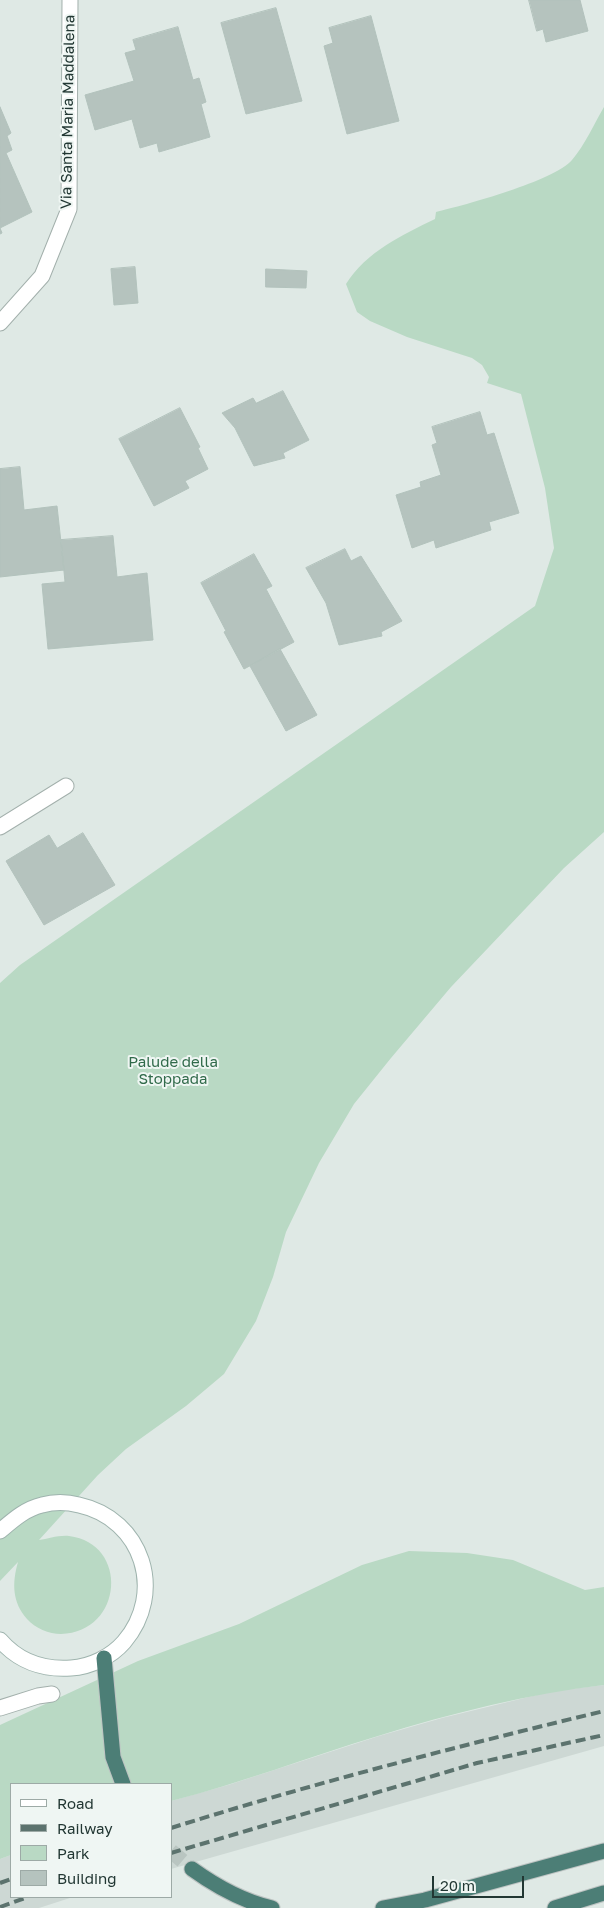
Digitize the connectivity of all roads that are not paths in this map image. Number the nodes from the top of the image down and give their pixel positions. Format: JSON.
{"nodes":[{"id":1,"x":70,"y":0,"type":"edge"},
{"id":2,"x":0,"y":323,"type":"edge"},
{"id":3,"x":66,"y":786,"type":"dead end"},
{"id":4,"x":0,"y":827,"type":"edge"},
{"id":5,"x":0,"y":1531,"type":"edge"},
{"id":6,"x":0,"y":1640,"type":"edge"},
{"id":7,"x":18,"y":1656,"type":"junction"},
{"id":8,"x":104,"y":1658,"type":"junction"},
{"id":9,"x":0,"y":1660,"type":"edge"},
{"id":10,"x":52,"y":1694,"type":"dead end"},
{"id":11,"x":0,"y":1708,"type":"edge"},
{"id":12,"x":123,"y":1783,"type":"edge"},
{"id":13,"x":604,"y":1852,"type":"edge"},
{"id":14,"x":192,"y":1869,"type":"tunnel mouth"},
{"id":15,"x":604,"y":1893,"type":"edge"},
{"id":16,"x":272,"y":1908,"type":"edge"},
{"id":17,"x":383,"y":1908,"type":"edge"},
{"id":18,"x":555,"y":1908,"type":"edge"}],
"edges":[{"from":1,"to":2,"type":"main road","name":"Via Santa Maria Maddalena"},
{"from":3,"to":4,"type":"main road"},
{"from":5,"to":8,"type":"main road"},
{"from":6,"to":7,"type":"main road"},
{"from":7,"to":8,"type":"main road"},
{"from":7,"to":9,"type":"main road"},
{"from":8,"to":12,"type":"highway"},
{"from":10,"to":11,"type":"main road"},
{"from":13,"to":17,"type":"highway"},
{"from":14,"to":16,"type":"highway"},
{"from":15,"to":18,"type":"highway"}]}
